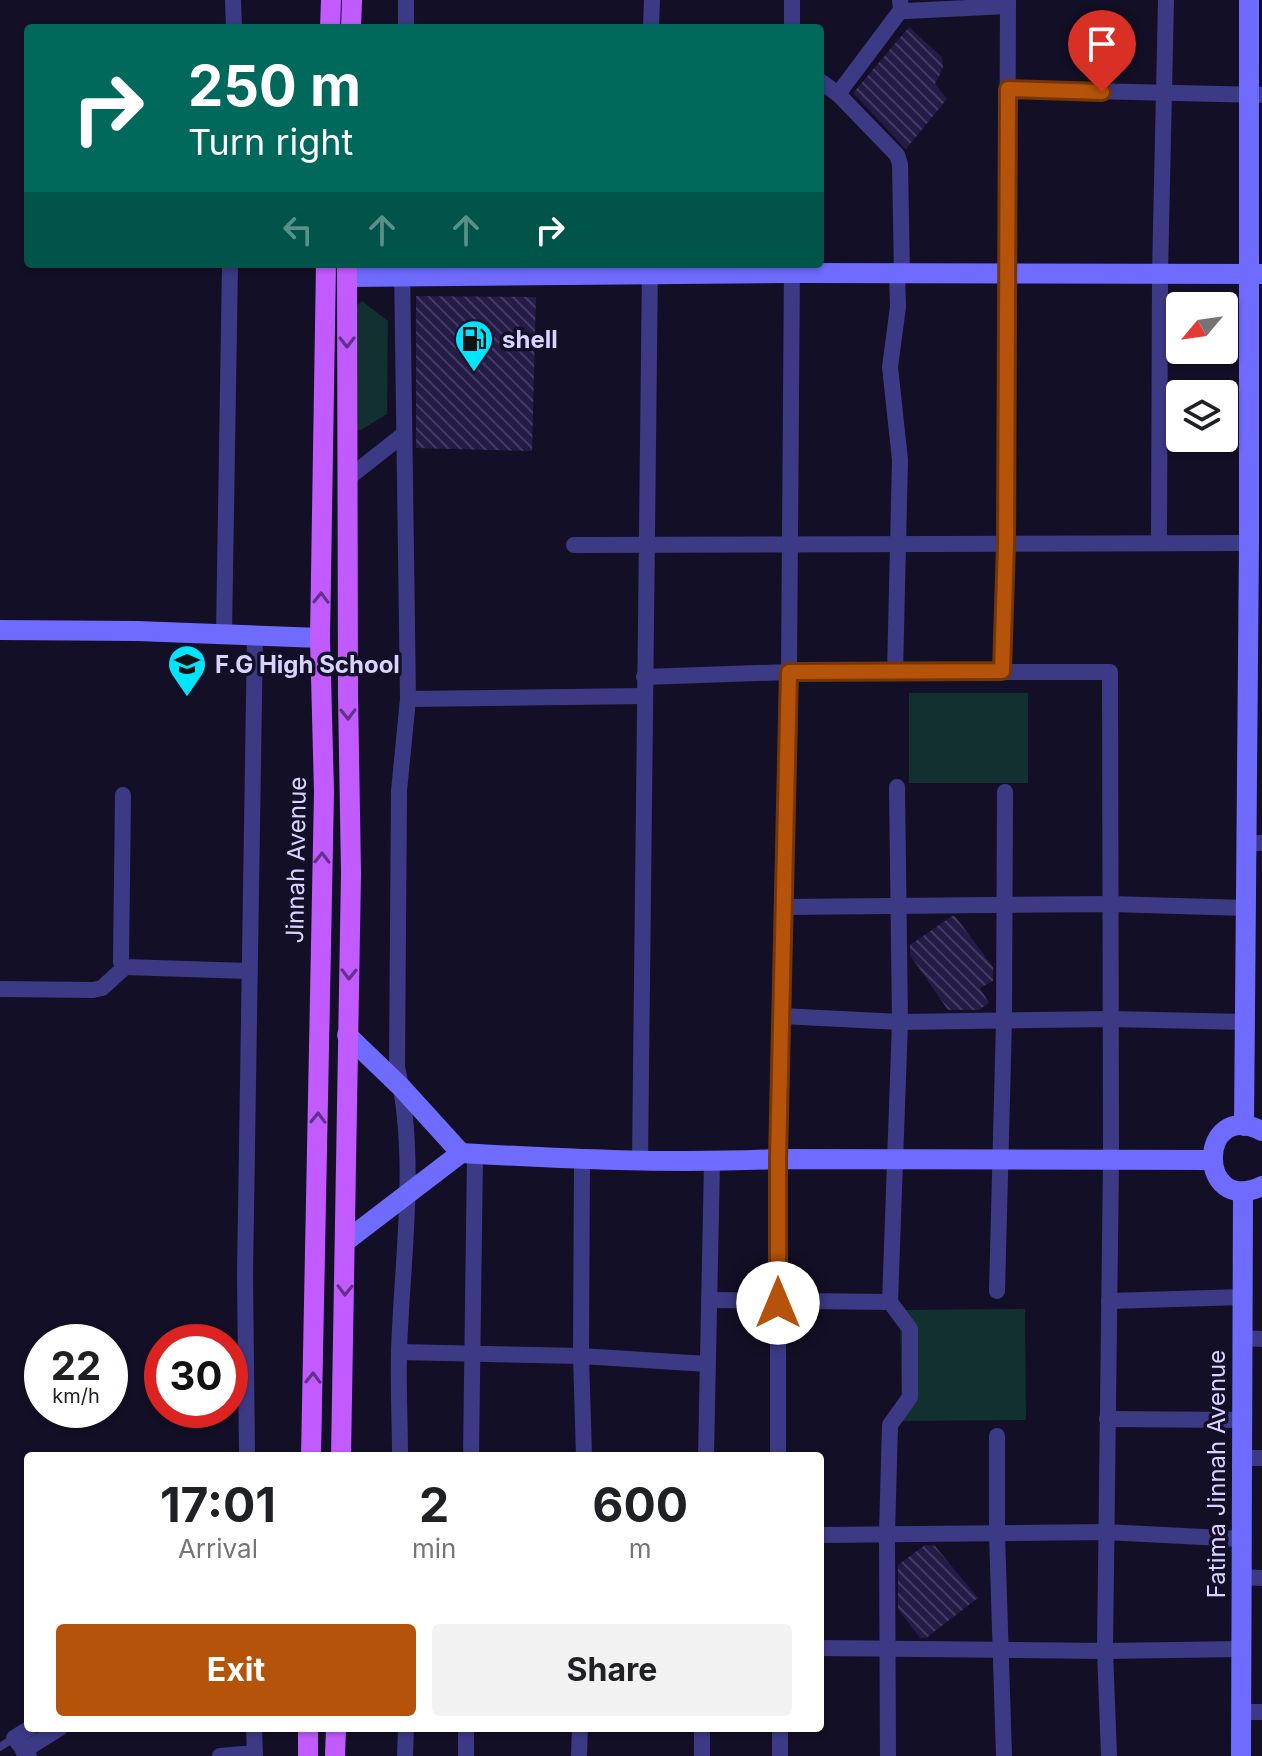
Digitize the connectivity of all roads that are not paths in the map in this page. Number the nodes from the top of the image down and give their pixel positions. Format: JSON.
{"nodes":[{"id":1,"x":233,"y":0,"type":"edge"},
{"id":2,"x":331,"y":0,"type":"edge"},
{"id":3,"x":352,"y":0,"type":"edge"},
{"id":4,"x":406,"y":0,"type":"edge"},
{"id":5,"x":652,"y":0,"type":"edge"},
{"id":6,"x":792,"y":0,"type":"edge"},
{"id":7,"x":1166,"y":0,"type":"edge"},
{"id":8,"x":1249,"y":0,"type":"edge"},
{"id":9,"x":1008,"y":3,"type":"edge"},
{"id":10,"x":900,"y":5,"type":"edge"},
{"id":11,"x":234,"y":24,"type":"edge"},
{"id":12,"x":330,"y":24,"type":"edge"},
{"id":13,"x":351,"y":24,"type":"edge"},
{"id":14,"x":406,"y":24,"type":"edge"},
{"id":15,"x":651,"y":24,"type":"edge"},
{"id":16,"x":792,"y":24,"type":"edge"},
{"id":17,"x":824,"y":84,"type":"edge"},
{"id":18,"x":1008,"y":89,"type":"junction"},
{"id":19,"x":838,"y":94,"type":"junction"},
{"id":20,"x":1165,"y":94,"type":"junction"},
{"id":21,"x":1256,"y":96,"type":"edge"},
{"id":22,"x":230,"y":268,"type":"edge"},
{"id":23,"x":326,"y":268,"type":"edge"},
{"id":24,"x":792,"y":268,"type":"edge"},
{"id":25,"x":347,"y":270,"type":"edge"},
{"id":26,"x":402,"y":270,"type":"edge"},
{"id":27,"x":650,"y":270,"type":"edge"},
{"id":28,"x":900,"y":273,"type":"junction"},
{"id":29,"x":1007,"y":273,"type":"junction"},
{"id":30,"x":1160,"y":274,"type":"junction"},
{"id":31,"x":1256,"y":274,"type":"edge"},
{"id":32,"x":1256,"y":401,"type":"edge"},
{"id":33,"x":404,"y":434,"type":"junction"},
{"id":34,"x":347,"y":479,"type":"junction"},
{"id":35,"x":1159,"y":543,"type":"junction"},
{"id":36,"x":1249,"y":543,"type":"junction"},
{"id":37,"x":1006,"y":544,"type":"junction"},
{"id":38,"x":574,"y":545,"type":"dead end"},
{"id":39,"x":645,"y":545,"type":"junction"},
{"id":40,"x":896,"y":545,"type":"junction"},
{"id":41,"x":788,"y":546,"type":"junction"},
{"id":42,"x":0,"y":630,"type":"edge"},
{"id":43,"x":224,"y":634,"type":"junction"},
{"id":44,"x":255,"y":635,"type":"junction"},
{"id":45,"x":320,"y":638,"type":"junction"},
{"id":46,"x":1254,"y":663,"type":"edge"},
{"id":47,"x":1002,"y":671,"type":"junction"},
{"id":48,"x":789,"y":672,"type":"junction"},
{"id":49,"x":895,"y":673,"type":"junction"},
{"id":50,"x":644,"y":677,"type":"junction"},
{"id":51,"x":644,"y":696,"type":"junction"},
{"id":52,"x":408,"y":699,"type":"junction"},
{"id":53,"x":897,"y":787,"type":"dead end"},
{"id":54,"x":1005,"y":792,"type":"dead end"},
{"id":55,"x":123,"y":795,"type":"dead end"},
{"id":56,"x":1254,"y":843,"type":"edge"},
{"id":57,"x":1110,"y":904,"type":"junction"},
{"id":58,"x":1003,"y":905,"type":"junction"},
{"id":59,"x":898,"y":906,"type":"junction"},
{"id":60,"x":784,"y":907,"type":"junction"},
{"id":61,"x":1246,"y":908,"type":"junction"},
{"id":62,"x":125,"y":967,"type":"junction"},
{"id":63,"x":248,"y":971,"type":"junction"},
{"id":64,"x":1254,"y":975,"type":"edge"},
{"id":65,"x":0,"y":989,"type":"edge"},
{"id":66,"x":781,"y":1016,"type":"junction"},
{"id":67,"x":1110,"y":1019,"type":"junction"},
{"id":68,"x":1004,"y":1021,"type":"junction"},
{"id":69,"x":900,"y":1022,"type":"junction"},
{"id":70,"x":1246,"y":1022,"type":"junction"},
{"id":71,"x":347,"y":1035,"type":"junction"},
{"id":72,"x":401,"y":1087,"type":"junction"},
{"id":73,"x":1253,"y":1128,"type":"edge"},
{"id":74,"x":468,"y":1153,"type":"junction"},
{"id":75,"x":778,"y":1159,"type":"junction"},
{"id":76,"x":893,"y":1159,"type":"junction"},
{"id":77,"x":1000,"y":1159,"type":"junction"},
{"id":78,"x":582,"y":1160,"type":"junction"},
{"id":79,"x":1111,"y":1160,"type":"junction"},
{"id":80,"x":1211,"y":1160,"type":"junction"},
{"id":81,"x":640,"y":1161,"type":"junction"},
{"id":82,"x":712,"y":1162,"type":"junction"},
{"id":83,"x":1252,"y":1189,"type":"edge"},
{"id":84,"x":409,"y":1194,"type":"junction"},
{"id":85,"x":346,"y":1241,"type":"junction"},
{"id":86,"x":997,"y":1291,"type":"dead end"},
{"id":87,"x":1243,"y":1297,"type":"junction"},
{"id":88,"x":709,"y":1300,"type":"junction"},
{"id":89,"x":1109,"y":1301,"type":"junction"},
{"id":90,"x":890,"y":1302,"type":"junction"},
{"id":91,"x":778,"y":1303,"type":"junction"},
{"id":92,"x":1252,"y":1339,"type":"edge"},
{"id":93,"x":399,"y":1352,"type":"junction"},
{"id":94,"x":473,"y":1355,"type":"junction"},
{"id":95,"x":581,"y":1356,"type":"junction"},
{"id":96,"x":707,"y":1364,"type":"junction"},
{"id":97,"x":1107,"y":1419,"type":"junction"},
{"id":98,"x":1242,"y":1420,"type":"junction"},
{"id":99,"x":997,"y":1436,"type":"dead end"},
{"id":100,"x":247,"y":1452,"type":"edge"},
{"id":101,"x":311,"y":1452,"type":"edge"},
{"id":102,"x":341,"y":1452,"type":"edge"},
{"id":103,"x":400,"y":1452,"type":"edge"},
{"id":104,"x":471,"y":1452,"type":"edge"},
{"id":105,"x":584,"y":1452,"type":"edge"},
{"id":106,"x":706,"y":1452,"type":"edge"},
{"id":107,"x":778,"y":1452,"type":"edge"},
{"id":108,"x":1252,"y":1458,"type":"edge"},
{"id":109,"x":1105,"y":1532,"type":"junction"},
{"id":110,"x":997,"y":1533,"type":"junction"},
{"id":111,"x":887,"y":1534,"type":"junction"},
{"id":112,"x":824,"y":1535,"type":"edge"},
{"id":113,"x":1242,"y":1539,"type":"junction"},
{"id":114,"x":1252,"y":1577,"type":"edge"},
{"id":115,"x":824,"y":1648,"type":"edge"},
{"id":116,"x":888,"y":1648,"type":"junction"},
{"id":117,"x":1002,"y":1649,"type":"junction"},
{"id":118,"x":1241,"y":1649,"type":"junction"},
{"id":119,"x":1105,"y":1651,"type":"junction"},
{"id":120,"x":1241,"y":1712,"type":"junction"},
{"id":121,"x":1262,"y":1712,"type":"edge"},
{"id":122,"x":27,"y":1732,"type":"edge"},
{"id":123,"x":52,"y":1732,"type":"edge"},
{"id":124,"x":254,"y":1732,"type":"edge"},
{"id":125,"x":308,"y":1732,"type":"edge"},
{"id":126,"x":336,"y":1732,"type":"edge"},
{"id":127,"x":406,"y":1732,"type":"edge"},
{"id":128,"x":466,"y":1732,"type":"edge"},
{"id":129,"x":580,"y":1732,"type":"edge"},
{"id":130,"x":702,"y":1732,"type":"edge"},
{"id":131,"x":780,"y":1732,"type":"edge"},
{"id":132,"x":16,"y":1750,"type":"edge"},
{"id":133,"x":255,"y":1754,"type":"edge"},
{"id":134,"x":220,"y":1756,"type":"edge"},
{"id":135,"x":308,"y":1756,"type":"edge"},
{"id":136,"x":335,"y":1756,"type":"edge"},
{"id":137,"x":405,"y":1756,"type":"edge"},
{"id":138,"x":466,"y":1756,"type":"edge"},
{"id":139,"x":579,"y":1756,"type":"edge"},
{"id":140,"x":702,"y":1756,"type":"edge"},
{"id":141,"x":780,"y":1756,"type":"edge"},
{"id":142,"x":888,"y":1756,"type":"edge"},
{"id":143,"x":1004,"y":1756,"type":"edge"},
{"id":144,"x":1109,"y":1756,"type":"edge"},
{"id":145,"x":1241,"y":1756,"type":"edge"}],
"edges":[{"from":1,"to":11,"type":"street"},
{"from":2,"to":12,"type":"main road"},
{"from":3,"to":13,"type":"main road"},
{"from":4,"to":14,"type":"street"},
{"from":5,"to":15,"type":"street"},
{"from":6,"to":16,"type":"street"},
{"from":7,"to":20,"type":"street"},
{"from":8,"to":21,"type":"street"},
{"from":9,"to":10,"type":"street"},
{"from":9,"to":18,"type":"street"},
{"from":10,"to":19,"type":"street"},
{"from":17,"to":19,"type":"street"},
{"from":18,"to":20,"type":"street"},
{"from":18,"to":29,"type":"street"},
{"from":19,"to":28,"type":"street"},
{"from":20,"to":21,"type":"street"},
{"from":20,"to":30,"type":"street"},
{"from":21,"to":31,"type":"street"},
{"from":22,"to":43,"type":"street"},
{"from":45,"to":23,"type":"main road","name":"Jinnah Avenue","one_way":true},
{"from":24,"to":27,"type":"street"},
{"from":24,"to":28,"type":"street"},
{"from":24,"to":41,"type":"street"},
{"from":25,"to":26,"type":"street"},
{"from":25,"to":34,"type":"main road","one_way":true},
{"from":26,"to":27,"type":"street"},
{"from":26,"to":33,"type":"street"},
{"from":27,"to":39,"type":"street"},
{"from":28,"to":29,"type":"street"},
{"from":28,"to":40,"type":"street"},
{"from":29,"to":30,"type":"street"},
{"from":29,"to":37,"type":"street"},
{"from":30,"to":31,"type":"street"},
{"from":30,"to":35,"type":"street"},
{"from":31,"to":32,"type":"street"},
{"from":32,"to":36,"type":"street"},
{"from":33,"to":34,"type":"street"},
{"from":33,"to":52,"type":"street"},
{"from":34,"to":71,"type":"main road","one_way":true},
{"from":35,"to":36,"type":"street"},
{"from":35,"to":37,"type":"street"},
{"from":36,"to":46,"type":"street"},
{"from":37,"to":40,"type":"street"},
{"from":37,"to":47,"type":"street"},
{"from":38,"to":39,"type":"street"},
{"from":39,"to":41,"type":"street"},
{"from":39,"to":50,"type":"street"},
{"from":40,"to":41,"type":"street"},
{"from":40,"to":49,"type":"street"},
{"from":41,"to":48,"type":"street"},
{"from":42,"to":43,"type":"street"},
{"from":43,"to":44,"type":"street"},
{"from":44,"to":45,"type":"street"},
{"from":44,"to":63,"type":"street"},
{"from":101,"to":45,"type":"main road","name":"Jinnah Avenue","one_way":true},
{"from":46,"to":56,"type":"street"},
{"from":47,"to":49,"type":"street"},
{"from":47,"to":57,"type":"street"},
{"from":48,"to":49,"type":"street"},
{"from":48,"to":50,"type":"street"},
{"from":48,"to":60,"type":"street"},
{"from":50,"to":51,"type":"street"},
{"from":51,"to":52,"type":"street"},
{"from":51,"to":81,"type":"street"},
{"from":52,"to":72,"type":"street"},
{"from":53,"to":59,"type":"street"},
{"from":54,"to":58,"type":"street"},
{"from":55,"to":62,"type":"street"},
{"from":56,"to":61,"type":"street"},
{"from":57,"to":58,"type":"street"},
{"from":57,"to":61,"type":"street"},
{"from":57,"to":67,"type":"street"},
{"from":58,"to":59,"type":"street"},
{"from":58,"to":68,"type":"street"},
{"from":59,"to":60,"type":"street"},
{"from":59,"to":69,"type":"street"},
{"from":60,"to":66,"type":"street"},
{"from":61,"to":64,"type":"street"},
{"from":62,"to":63,"type":"street"},
{"from":62,"to":65,"type":"street"},
{"from":63,"to":100,"type":"street"},
{"from":64,"to":70,"type":"street"},
{"from":66,"to":69,"type":"street"},
{"from":66,"to":75,"type":"street"},
{"from":67,"to":68,"type":"street"},
{"from":67,"to":70,"type":"street"},
{"from":67,"to":79,"type":"street"},
{"from":68,"to":69,"type":"street"},
{"from":68,"to":77,"type":"street"},
{"from":69,"to":76,"type":"street"},
{"from":70,"to":73,"type":"street"},
{"from":71,"to":72,"type":"street"},
{"from":71,"to":85,"type":"main road"},
{"from":72,"to":74,"type":"street"},
{"from":72,"to":84,"type":"street"},
{"from":73,"to":80,"type":"street"},
{"from":74,"to":78,"type":"street"},
{"from":74,"to":84,"type":"street"},
{"from":74,"to":94,"type":"street"},
{"from":75,"to":76,"type":"street"},
{"from":75,"to":82,"type":"street"},
{"from":75,"to":91,"type":"street"},
{"from":76,"to":77,"type":"street"},
{"from":76,"to":90,"type":"street"},
{"from":77,"to":79,"type":"street"},
{"from":77,"to":86,"type":"street"},
{"from":78,"to":81,"type":"street"},
{"from":78,"to":95,"type":"street"},
{"from":79,"to":80,"type":"street"},
{"from":79,"to":89,"type":"street"},
{"from":80,"to":83,"type":"street"},
{"from":81,"to":82,"type":"street"},
{"from":82,"to":88,"type":"street"},
{"from":83,"to":87,"type":"street","name":"Fatima Jinnah Avenue"},
{"from":84,"to":85,"type":"street"},
{"from":84,"to":93,"type":"street"},
{"from":85,"to":102,"type":"main road","one_way":true},
{"from":87,"to":89,"type":"street"},
{"from":87,"to":92,"type":"street","name":"Fatima Jinnah Avenue"},
{"from":88,"to":91,"type":"street"},
{"from":88,"to":96,"type":"street"},
{"from":89,"to":97,"type":"street"},
{"from":90,"to":91,"type":"street"},
{"from":90,"to":111,"type":"street"},
{"from":91,"to":107,"type":"street"},
{"from":92,"to":98,"type":"street","name":"Fatima Jinnah Avenue"},
{"from":93,"to":94,"type":"street"},
{"from":93,"to":103,"type":"street"},
{"from":94,"to":95,"type":"street"},
{"from":94,"to":104,"type":"street"},
{"from":95,"to":96,"type":"street"},
{"from":95,"to":105,"type":"street"},
{"from":96,"to":106,"type":"street"},
{"from":97,"to":98,"type":"street"},
{"from":97,"to":109,"type":"street"},
{"from":98,"to":108,"type":"street","name":"Fatima Jinnah Avenue"},
{"from":99,"to":110,"type":"street"},
{"from":108,"to":113,"type":"street","name":"Fatima Jinnah Avenue"},
{"from":109,"to":110,"type":"street"},
{"from":109,"to":113,"type":"street"},
{"from":109,"to":119,"type":"street"},
{"from":110,"to":111,"type":"street"},
{"from":110,"to":117,"type":"street"},
{"from":111,"to":112,"type":"street"},
{"from":111,"to":116,"type":"street"},
{"from":113,"to":114,"type":"street","name":"Fatima Jinnah Avenue"},
{"from":114,"to":118,"type":"street","name":"Fatima Jinnah Avenue"},
{"from":115,"to":116,"type":"street"},
{"from":116,"to":117,"type":"street"},
{"from":116,"to":142,"type":"street"},
{"from":117,"to":119,"type":"street"},
{"from":117,"to":143,"type":"street"},
{"from":118,"to":119,"type":"street"},
{"from":118,"to":120,"type":"street","name":"Fatima Jinnah Avenue"},
{"from":119,"to":144,"type":"street"},
{"from":120,"to":121,"type":"street"},
{"from":120,"to":145,"type":"street","name":"Fatima Jinnah Avenue"},
{"from":122,"to":132,"type":"street"},
{"from":123,"to":132,"type":"street"},
{"from":124,"to":133,"type":"street"},
{"from":125,"to":135,"type":"main road"},
{"from":126,"to":136,"type":"main road"},
{"from":127,"to":137,"type":"street"},
{"from":128,"to":138,"type":"street"},
{"from":129,"to":139,"type":"street"},
{"from":130,"to":140,"type":"street"},
{"from":131,"to":141,"type":"street"},
{"from":133,"to":134,"type":"street"}]}
